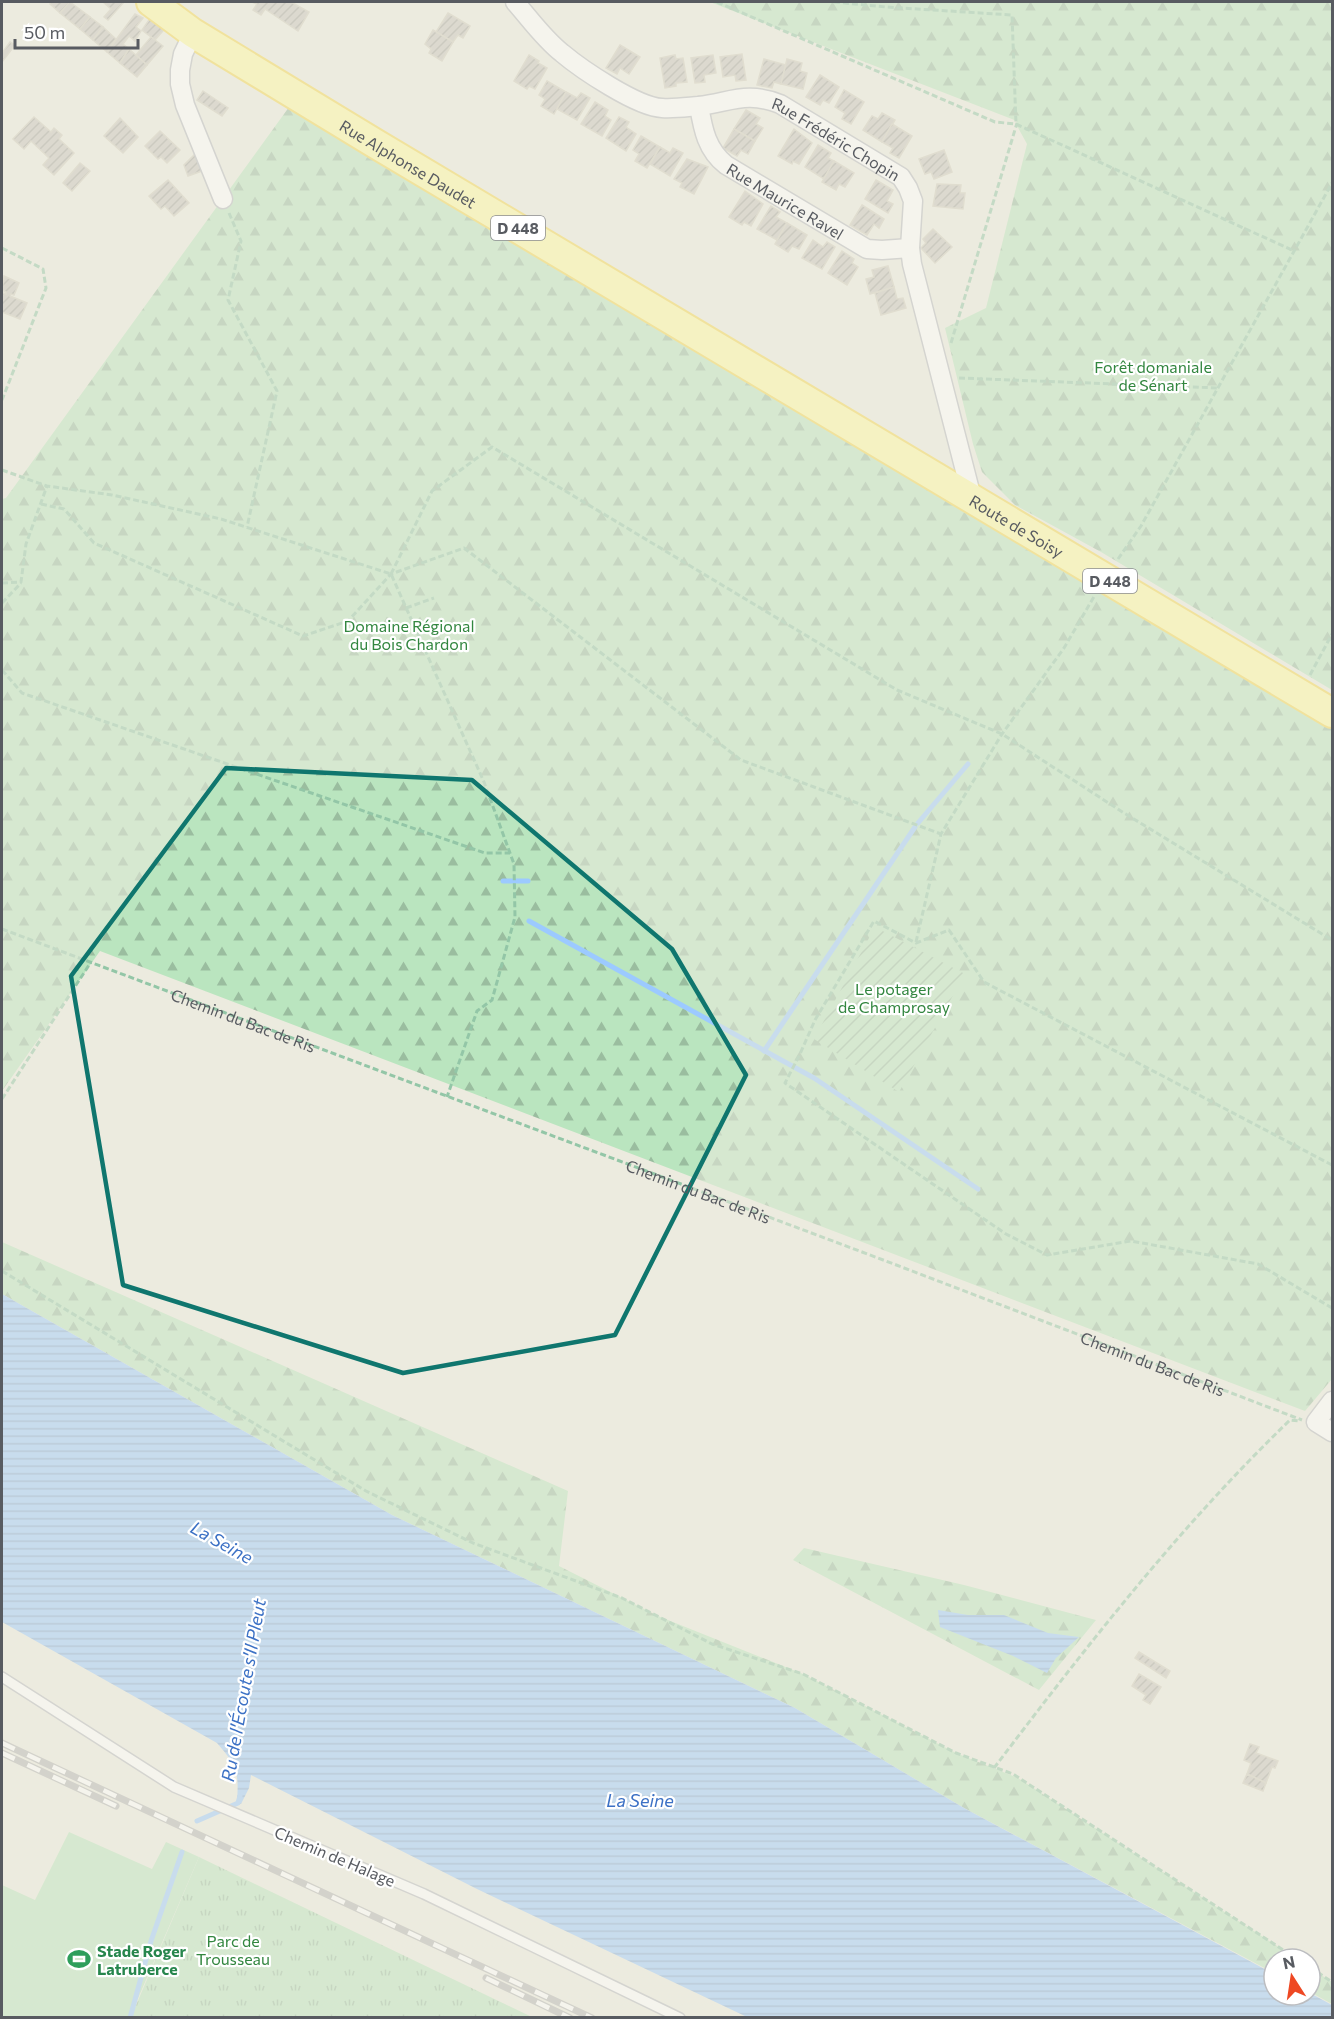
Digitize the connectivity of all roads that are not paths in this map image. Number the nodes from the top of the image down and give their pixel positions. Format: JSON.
{"nodes":[{"id":1,"x":151,"y":2,"type":"edge"},
{"id":2,"x":515,"y":2,"type":"edge"},
{"id":3,"x":193,"y":33,"type":"junction"},
{"id":4,"x":699,"y":106,"type":"junction"},
{"id":5,"x":223,"y":199,"type":"road end"},
{"id":6,"x":910,"y":248,"type":"junction"},
{"id":7,"x":888,"y":448,"type":"joint"},
{"id":8,"x":972,"y":498,"type":"junction"},
{"id":9,"x":1332,"y":713,"type":"edge"},
{"id":10,"x":1332,"y":1401,"type":"edge"},
{"id":11,"x":1332,"y":1432,"type":"edge"},
{"id":12,"x":2,"y":1677,"type":"edge"},
{"id":13,"x":680,"y":2018,"type":"edge"}],
"edges":[{"from":1,"to":3,"type":"main road","name":"Rue Alphonse Daudet","number":"D 448"},
{"from":2,"to":4,"type":"street","name":"Rue Frédéric Chopin"},
{"from":3,"to":5,"type":"street"},
{"from":3,"to":7,"type":"main road","name":"Rue Alphonse Daudet","number":"D 448"},
{"from":4,"to":6,"type":"street","name":"Rue Maurice Ravel"},
{"from":4,"to":6,"type":"street","name":"Rue Frédéric Chopin"},
{"from":6,"to":8,"type":"street","name":"Rue Frédéric Chopin"},
{"from":7,"to":8,"type":"main road","name":"Route de Soisy","number":"D 448"},
{"from":8,"to":9,"type":"main road","name":"Route de Soisy","number":"D 448"},
{"from":10,"to":11,"type":"street"},
{"from":12,"to":13,"type":"lane","name":"Chemin de Halage"}]}
